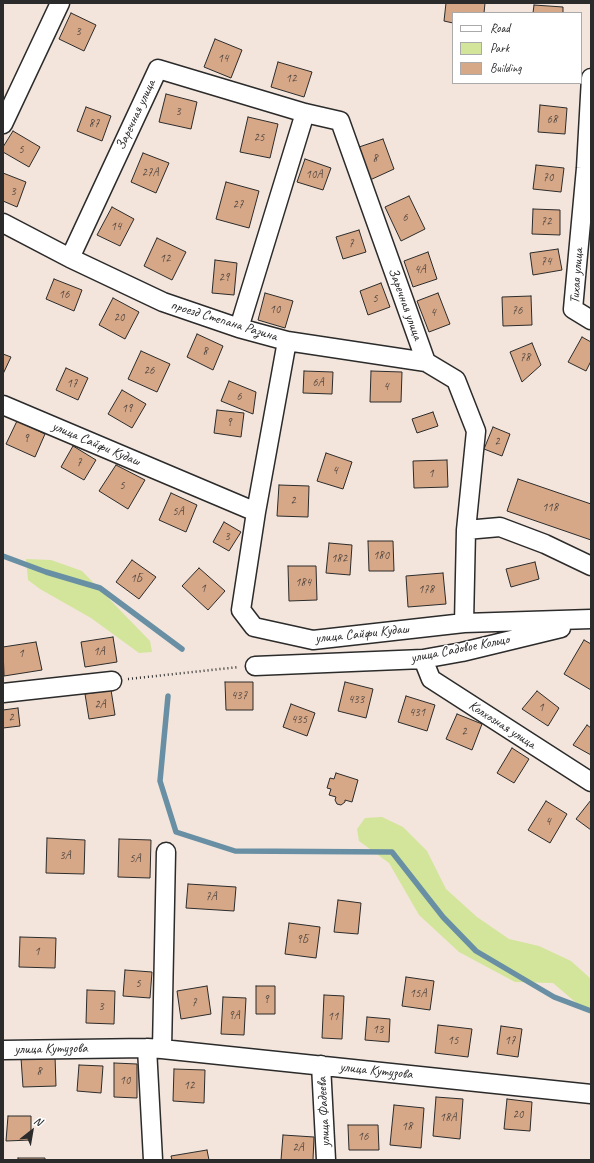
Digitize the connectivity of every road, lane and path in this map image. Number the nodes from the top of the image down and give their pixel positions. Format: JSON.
{"nodes":[{"id":1,"x":60,"y":3,"type":"edge"},
{"id":2,"x":591,"y":78,"type":"edge"},
{"id":3,"x":306,"y":113,"type":"junction"},
{"id":4,"x":3,"y":124,"type":"edge"},
{"id":5,"x":589,"y":168,"type":"edge"},
{"id":6,"x":3,"y":223,"type":"edge"},
{"id":7,"x":70,"y":258,"type":"junction"},
{"id":8,"x":591,"y":320,"type":"edge"},
{"id":9,"x":239,"y":328,"type":"junction"},
{"id":10,"x":287,"y":341,"type":"junction"},
{"id":11,"x":426,"y":362,"type":"junction"},
{"id":12,"x":3,"y":404,"type":"edge"},
{"id":13,"x":256,"y":512,"type":"junction"},
{"id":14,"x":466,"y":530,"type":"junction"},
{"id":15,"x":591,"y":566,"type":"edge"},
{"id":16,"x":591,"y":620,"type":"edge"},
{"id":17,"x":464,"y":623,"type":"junction"},
{"id":18,"x":423,"y":659,"type":"junction"},
{"id":19,"x":255,"y":666,"type":"joint"},
{"id":20,"x":112,"y":681,"type":"joint"},
{"id":21,"x":3,"y":693,"type":"edge"},
{"id":22,"x":591,"y":782,"type":"edge"},
{"id":23,"x":166,"y":852,"type":"dead end"},
{"id":24,"x":154,"y":1048,"type":"junction"},
{"id":25,"x":3,"y":1050,"type":"edge"},
{"id":26,"x":321,"y":1065,"type":"junction"},
{"id":27,"x":591,"y":1094,"type":"edge"},
{"id":28,"x":153,"y":1160,"type":"edge"},
{"id":29,"x":326,"y":1160,"type":"edge"}],
"edges":[{"from":1,"to":4,"type":"street"},
{"from":2,"to":5,"type":"street","name":"Тихая улица"},
{"from":3,"to":7,"type":"street","name":"Заречная улица"},
{"from":3,"to":9,"type":"street"},
{"from":3,"to":11,"type":"street","name":"Заречная улица"},
{"from":5,"to":8,"type":"street","name":"Тихая улица"},
{"from":6,"to":7,"type":"street","name":"проезд Степана Разина"},
{"from":7,"to":9,"type":"street","name":"проезд Степана Разина"},
{"from":9,"to":10,"type":"street","name":"проезд Степана Разина"},
{"from":10,"to":11,"type":"street","name":"проезд Степана Разина"},
{"from":10,"to":13,"type":"street","name":"улица Сайфи Кудаш"},
{"from":11,"to":14,"type":"street","name":"проезд Степана Разина"},
{"from":12,"to":13,"type":"street","name":"улица Сайфи Кудаш"},
{"from":13,"to":17,"type":"street","name":"улица Сайфи Кудаш"},
{"from":14,"to":15,"type":"street"},
{"from":14,"to":17,"type":"street"},
{"from":16,"to":17,"type":"street","name":"улица Сайфи Кудаш"},
{"from":16,"to":18,"type":"street","name":"улица Садовое Кольцо"},
{"from":18,"to":19,"type":"street","name":"улица Садовое Кольцо"},
{"from":18,"to":22,"type":"street","name":"Колхозная улица"},
{"from":19,"to":20,"type":"path"},
{"from":20,"to":21,"type":"street"},
{"from":23,"to":24,"type":"street"},
{"from":24,"to":25,"type":"street","name":"улица Кутузова"},
{"from":24,"to":26,"type":"street","name":"улица Кутузова"},
{"from":24,"to":28,"type":"street"},
{"from":26,"to":27,"type":"street","name":"улица Кутузова"},
{"from":26,"to":29,"type":"street","name":"улица Фадеева"}]}
